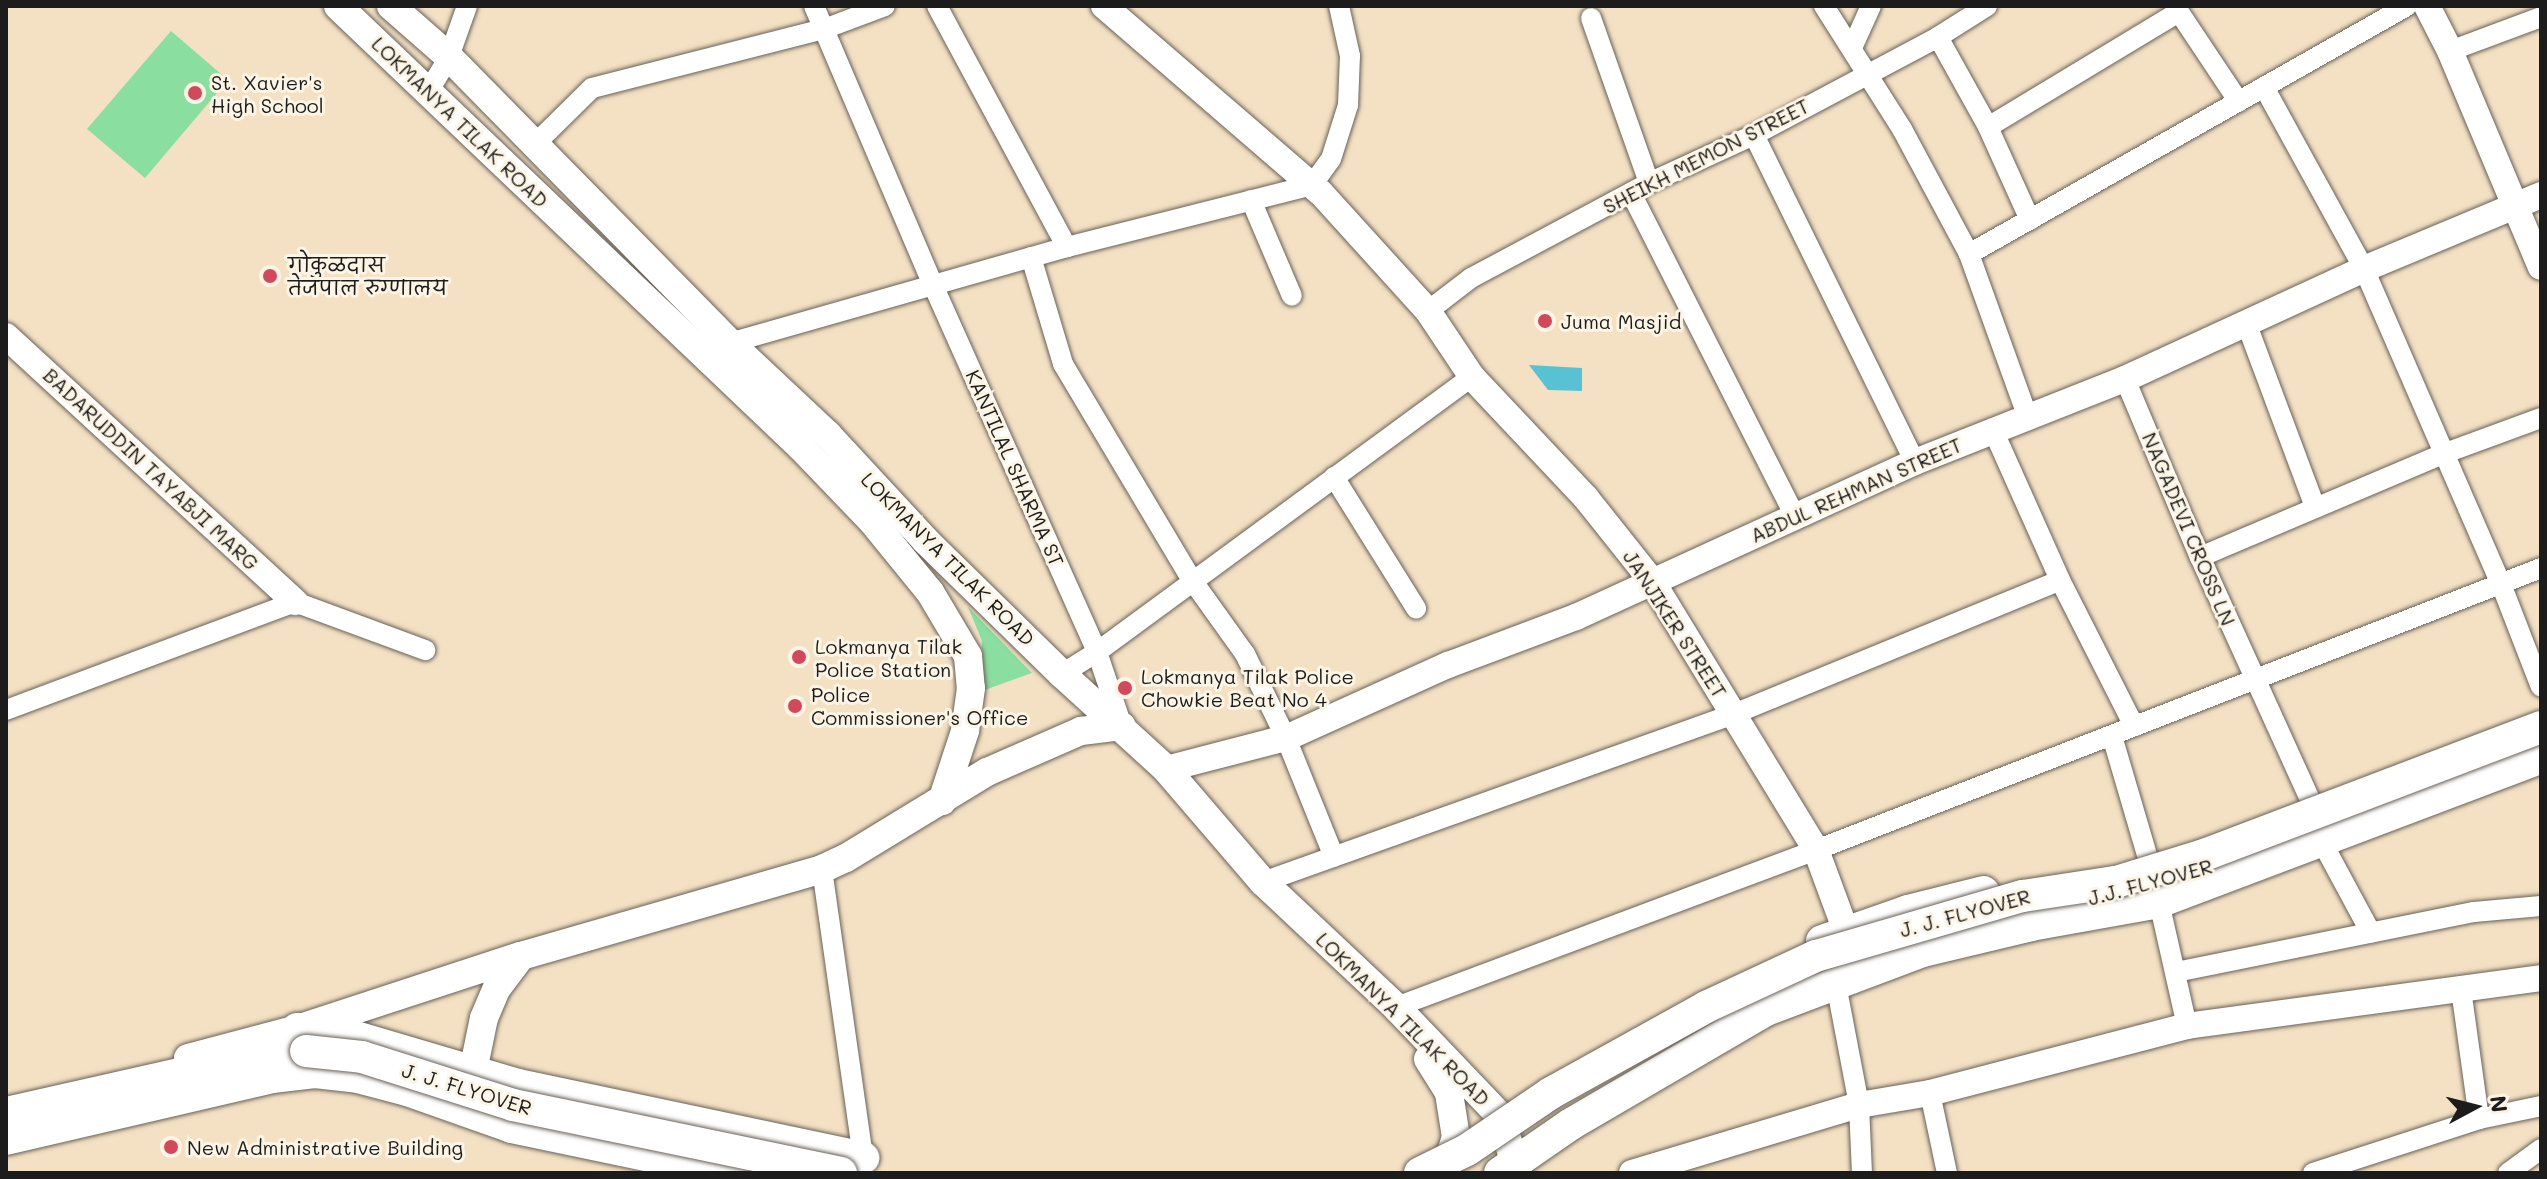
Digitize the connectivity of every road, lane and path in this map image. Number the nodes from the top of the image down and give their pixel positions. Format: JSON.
{"nodes":[{"id":1,"x":338,"y":6,"type":"edge"},
{"id":2,"x":391,"y":6,"type":"edge"},
{"id":3,"x":467,"y":6,"type":"edge"},
{"id":4,"x":814,"y":6,"type":"edge"},
{"id":5,"x":885,"y":6,"type":"edge"},
{"id":6,"x":937,"y":6,"type":"edge"},
{"id":7,"x":1104,"y":6,"type":"edge"},
{"id":8,"x":1339,"y":6,"type":"edge"},
{"id":9,"x":1824,"y":6,"type":"edge"},
{"id":10,"x":1871,"y":6,"type":"edge"},
{"id":11,"x":1987,"y":6,"type":"edge"},
{"id":12,"x":2407,"y":6,"type":"edge"},
{"id":13,"x":2427,"y":6,"type":"edge"},
{"id":14,"x":2177,"y":9,"type":"edge"},
{"id":15,"x":2541,"y":17,"type":"edge"},
{"id":16,"x":1591,"y":18,"type":"dead end"},
{"id":17,"x":824,"y":29,"type":"junction"},
{"id":18,"x":1938,"y":37,"type":"junction"},
{"id":19,"x":1852,"y":48,"type":"junction"},
{"id":20,"x":2450,"y":51,"type":"junction"},
{"id":21,"x":449,"y":57,"type":"junction"},
{"id":22,"x":1864,"y":74,"type":"junction"},
{"id":23,"x":2264,"y":87,"type":"junction"},
{"id":24,"x":428,"y":92,"type":"junction"},
{"id":25,"x":2239,"y":102,"type":"junction"},
{"id":26,"x":1988,"y":127,"type":"junction"},
{"id":27,"x":1754,"y":135,"type":"junction"},
{"id":28,"x":534,"y":145,"type":"junction"},
{"id":29,"x":1312,"y":185,"type":"junction"},
{"id":30,"x":1640,"y":188,"type":"junction"},
{"id":31,"x":2541,"y":195,"type":"edge"},
{"id":32,"x":1251,"y":200,"type":"junction"},
{"id":33,"x":2515,"y":208,"type":"junction"},
{"id":34,"x":2030,"y":220,"type":"junction"},
{"id":35,"x":1067,"y":247,"type":"junction"},
{"id":36,"x":1969,"y":254,"type":"junction"},
{"id":37,"x":1031,"y":257,"type":"junction"},
{"id":38,"x":2541,"y":267,"type":"edge"},
{"id":39,"x":2364,"y":269,"type":"junction"},
{"id":40,"x":933,"y":285,"type":"junction"},
{"id":41,"x":1292,"y":296,"type":"dead end"},
{"id":42,"x":1428,"y":311,"type":"junction"},
{"id":43,"x":2247,"y":325,"type":"junction"},
{"id":44,"x":6,"y":336,"type":"edge"},
{"id":45,"x":730,"y":343,"type":"junction"},
{"id":46,"x":1472,"y":377,"type":"junction"},
{"id":47,"x":2125,"y":379,"type":"junction"},
{"id":48,"x":2027,"y":415,"type":"junction"},
{"id":49,"x":2541,"y":418,"type":"edge"},
{"id":50,"x":1993,"y":430,"type":"junction"},
{"id":51,"x":2443,"y":454,"type":"junction"},
{"id":52,"x":1915,"y":462,"type":"junction"},
{"id":53,"x":1334,"y":477,"type":"junction"},
{"id":54,"x":2315,"y":507,"type":"junction"},
{"id":55,"x":1795,"y":516,"type":"junction"},
{"id":56,"x":2200,"y":557,"type":"junction"},
{"id":57,"x":2541,"y":568,"type":"edge"},
{"id":58,"x":1192,"y":580,"type":"junction"},
{"id":59,"x":2060,"y":580,"type":"junction"},
{"id":60,"x":1652,"y":581,"type":"junction"},
{"id":61,"x":2501,"y":584,"type":"junction"},
{"id":62,"x":295,"y":602,"type":"junction"},
{"id":63,"x":1416,"y":608,"type":"dead end"},
{"id":64,"x":425,"y":650,"type":"dead end"},
{"id":65,"x":1097,"y":652,"type":"junction"},
{"id":66,"x":1062,"y":674,"type":"junction"},
{"id":67,"x":2255,"y":679,"type":"junction"},
{"id":68,"x":2541,"y":687,"type":"edge"},
{"id":69,"x":6,"y":710,"type":"edge"},
{"id":70,"x":1734,"y":714,"type":"junction"},
{"id":71,"x":2541,"y":716,"type":"edge"},
{"id":72,"x":1122,"y":726,"type":"junction"},
{"id":73,"x":2134,"y":726,"type":"junction"},
{"id":74,"x":2541,"y":727,"type":"edge"},
{"id":75,"x":2112,"y":736,"type":"junction"},
{"id":76,"x":1286,"y":738,"type":"junction"},
{"id":77,"x":2541,"y":738,"type":"edge"},
{"id":78,"x":2541,"y":758,"type":"edge"},
{"id":79,"x":1166,"y":769,"type":"junction"},
{"id":80,"x":942,"y":801,"type":"junction"},
{"id":81,"x":2312,"y":804,"type":"junction"},
{"id":82,"x":2322,"y":842,"type":"junction"},
{"id":83,"x":1816,"y":850,"type":"junction"},
{"id":84,"x":1334,"y":857,"type":"junction"},
{"id":85,"x":2148,"y":858,"type":"junction"},
{"id":86,"x":822,"y":869,"type":"junction"},
{"id":87,"x":1263,"y":882,"type":"junction"},
{"id":88,"x":2159,"y":902,"type":"junction"},
{"id":89,"x":2541,"y":906,"type":"edge"},
{"id":90,"x":1846,"y":931,"type":"junction"},
{"id":91,"x":2371,"y":933,"type":"junction"},
{"id":92,"x":521,"y":956,"type":"junction"},
{"id":93,"x":2176,"y":972,"type":"junction"},
{"id":94,"x":2541,"y":978,"type":"edge"},
{"id":95,"x":1836,"y":984,"type":"junction"},
{"id":96,"x":2461,"y":989,"type":"junction"},
{"id":97,"x":1396,"y":1007,"type":"junction"},
{"id":98,"x":2187,"y":1026,"type":"junction"},
{"id":99,"x":301,"y":1040,"type":"junction"},
{"id":100,"x":473,"y":1071,"type":"junction"},
{"id":101,"x":1930,"y":1093,"type":"junction"},
{"id":102,"x":96,"y":1105,"type":"junction"},
{"id":103,"x":1859,"y":1105,"type":"junction"},
{"id":104,"x":2541,"y":1106,"type":"edge"},
{"id":105,"x":6,"y":1113,"type":"edge"},
{"id":106,"x":1500,"y":1116,"type":"junction"},
{"id":107,"x":2479,"y":1119,"type":"junction"},
{"id":108,"x":512,"y":1127,"type":"junction"},
{"id":109,"x":1456,"y":1137,"type":"junction"},
{"id":110,"x":6,"y":1139,"type":"edge"},
{"id":111,"x":2541,"y":1149,"type":"edge"},
{"id":112,"x":852,"y":1165,"type":"edge"},
{"id":113,"x":1511,"y":1169,"type":"edge"},
{"id":114,"x":2518,"y":1170,"type":"edge"},
{"id":115,"x":733,"y":1173,"type":"edge"},
{"id":116,"x":1420,"y":1173,"type":"edge"},
{"id":117,"x":1444,"y":1173,"type":"edge"},
{"id":118,"x":1465,"y":1173,"type":"edge"},
{"id":119,"x":1632,"y":1173,"type":"edge"},
{"id":120,"x":1862,"y":1173,"type":"edge"},
{"id":121,"x":1947,"y":1173,"type":"edge"},
{"id":122,"x":2313,"y":1173,"type":"edge"}],
"edges":[{"from":1,"to":24,"type":"main road","name":"LOKMANYA TILAK ROAD"},
{"from":2,"to":21,"type":"main road","name":"LOKMANYA TILAK ROAD"},
{"from":3,"to":21,"type":"street"},
{"from":4,"to":17,"type":"street","name":"KANTILAL SHARMA ST"},
{"from":5,"to":17,"type":"street"},
{"from":6,"to":35,"type":"street"},
{"from":7,"to":29,"type":"street","name":"JANJIKER STREET"},
{"from":8,"to":29,"type":"street"},
{"from":9,"to":19,"type":"street"},
{"from":10,"to":19,"type":"street"},
{"from":11,"to":18,"type":"street","name":"SHEIKH MEMON STREET"},
{"from":12,"to":23,"type":"street"},
{"from":13,"to":20,"type":"street"},
{"from":14,"to":25,"type":"street"},
{"from":14,"to":26,"type":"street"},
{"from":15,"to":20,"type":"street"},
{"from":16,"to":30,"type":"street"},
{"from":17,"to":28,"type":"street"},
{"from":17,"to":40,"type":"street","name":"KANTILAL SHARMA ST"},
{"from":18,"to":22,"type":"street","name":"SHEIKH MEMON STREET"},
{"from":18,"to":26,"type":"street"},
{"from":19,"to":22,"type":"street"},
{"from":20,"to":33,"type":"street"},
{"from":21,"to":24,"type":"street"},
{"from":21,"to":28,"type":"main road","name":"LOKMANYA TILAK ROAD"},
{"from":22,"to":27,"type":"street","name":"SHEIKH MEMON STREET"},
{"from":22,"to":36,"type":"street"},
{"from":23,"to":25,"type":"street"},
{"from":23,"to":39,"type":"street"},
{"from":24,"to":80,"type":"main road","name":"LOKMANYA TILAK ROAD"},
{"from":25,"to":34,"type":"street"},
{"from":26,"to":34,"type":"street"},
{"from":27,"to":30,"type":"street","name":"SHEIKH MEMON STREET"},
{"from":27,"to":52,"type":"street"},
{"from":28,"to":45,"type":"main road","name":"LOKMANYA TILAK ROAD"},
{"from":29,"to":32,"type":"street"},
{"from":29,"to":42,"type":"street","name":"JANJIKER STREET"},
{"from":30,"to":42,"type":"street","name":"SHEIKH MEMON STREET"},
{"from":30,"to":55,"type":"street"},
{"from":31,"to":33,"type":"street","name":"ABDUL REHMAN STREET"},
{"from":32,"to":35,"type":"street"},
{"from":32,"to":41,"type":"street"},
{"from":33,"to":38,"type":"street"},
{"from":33,"to":39,"type":"street","name":"ABDUL REHMAN STREET"},
{"from":34,"to":36,"type":"street"},
{"from":35,"to":37,"type":"street"},
{"from":36,"to":48,"type":"street"},
{"from":37,"to":40,"type":"street"},
{"from":37,"to":58,"type":"street"},
{"from":39,"to":43,"type":"street","name":"ABDUL REHMAN STREET"},
{"from":39,"to":51,"type":"street"},
{"from":40,"to":45,"type":"street"},
{"from":40,"to":65,"type":"street","name":"KANTILAL SHARMA ST"},
{"from":42,"to":46,"type":"street","name":"JANJIKER STREET"},
{"from":43,"to":47,"type":"street","name":"ABDUL REHMAN STREET"},
{"from":43,"to":54,"type":"street"},
{"from":44,"to":62,"type":"street","name":"BADARUDDIN TAYABJI MARG"},
{"from":45,"to":66,"type":"main road","name":"LOKMANYA TILAK ROAD"},
{"from":46,"to":53,"type":"street"},
{"from":46,"to":60,"type":"street","name":"JANJIKER STREET"},
{"from":47,"to":48,"type":"street","name":"ABDUL REHMAN STREET"},
{"from":47,"to":56,"type":"street","name":"NAGADEVI CROSS LN"},
{"from":48,"to":50,"type":"street","name":"ABDUL REHMAN STREET"},
{"from":49,"to":51,"type":"street"},
{"from":50,"to":52,"type":"street","name":"ABDUL REHMAN STREET"},
{"from":50,"to":59,"type":"street"},
{"from":51,"to":54,"type":"street"},
{"from":51,"to":61,"type":"street"},
{"from":52,"to":55,"type":"street","name":"ABDUL REHMAN STREET"},
{"from":53,"to":58,"type":"street"},
{"from":53,"to":63,"type":"street"},
{"from":54,"to":56,"type":"street"},
{"from":55,"to":60,"type":"street","name":"ABDUL REHMAN STREET"},
{"from":56,"to":67,"type":"street","name":"NAGADEVI CROSS LN"},
{"from":57,"to":61,"type":"street"},
{"from":58,"to":65,"type":"street"},
{"from":58,"to":76,"type":"street"},
{"from":59,"to":70,"type":"street"},
{"from":59,"to":73,"type":"street"},
{"from":60,"to":70,"type":"street","name":"JANJIKER STREET"},
{"from":60,"to":76,"type":"street","name":"ABDUL REHMAN STREET"},
{"from":61,"to":67,"type":"street"},
{"from":61,"to":68,"type":"street"},
{"from":62,"to":64,"type":"street"},
{"from":62,"to":69,"type":"street"},
{"from":65,"to":66,"type":"street"},
{"from":65,"to":72,"type":"street","name":"KANTILAL SHARMA ST"},
{"from":66,"to":72,"type":"main road","name":"LOKMANYA TILAK ROAD"},
{"from":67,"to":73,"type":"street"},
{"from":67,"to":81,"type":"street","name":"NAGADEVI CROSS LN"},
{"from":70,"to":83,"type":"street","name":"JANJIKER STREET"},
{"from":70,"to":84,"type":"street"},
{"from":71,"to":81,"type":"main road"},
{"from":72,"to":79,"type":"main road","name":"LOKMANYA TILAK ROAD"},
{"from":72,"to":80,"type":"main road"},
{"from":73,"to":75,"type":"street"},
{"from":74,"to":116,"type":"main road","name":"J. J. FLYOVER","bridge":true},
{"from":75,"to":83,"type":"street"},
{"from":75,"to":85,"type":"street"},
{"from":76,"to":79,"type":"street","name":"ABDUL REHMAN STREET"},
{"from":76,"to":84,"type":"street"},
{"from":77,"to":118,"type":"main road","name":"J.J. FLYOVER"},
{"from":78,"to":82,"type":"main road"},
{"from":79,"to":87,"type":"main road","name":"LOKMANYA TILAK ROAD"},
{"from":80,"to":86,"type":"main road"},
{"from":81,"to":85,"type":"main road"},
{"from":82,"to":88,"type":"main road"},
{"from":82,"to":91,"type":"street"},
{"from":83,"to":90,"type":"street","name":"JANJIKER STREET"},
{"from":83,"to":97,"type":"street"},
{"from":84,"to":87,"type":"street"},
{"from":85,"to":90,"type":"main road"},
{"from":86,"to":92,"type":"main road"},
{"from":86,"to":112,"type":"street"},
{"from":87,"to":97,"type":"main road","name":"LOKMANYA TILAK ROAD"},
{"from":88,"to":93,"type":"street"},
{"from":88,"to":95,"type":"main road"},
{"from":89,"to":91,"type":"street"},
{"from":90,"to":95,"type":"street"},
{"from":90,"to":106,"type":"main road"},
{"from":91,"to":93,"type":"street"},
{"from":92,"to":99,"type":"main road"},
{"from":92,"to":100,"type":"main road"},
{"from":93,"to":98,"type":"street"},
{"from":94,"to":96,"type":"street"},
{"from":95,"to":103,"type":"street"},
{"from":95,"to":113,"type":"main road"},
{"from":96,"to":98,"type":"street"},
{"from":96,"to":107,"type":"street"},
{"from":97,"to":106,"type":"main road","name":"LOKMANYA TILAK ROAD"},
{"from":97,"to":109,"type":"main road"},
{"from":98,"to":101,"type":"street"},
{"from":99,"to":100,"type":"main road"},
{"from":99,"to":102,"type":"main road","name":"J. J. FLYOVER"},
{"from":99,"to":112,"type":"main road","name":"J. J. FLYOVER","bridge":true},
{"from":100,"to":108,"type":"main road"},
{"from":100,"to":112,"type":"main road"},
{"from":101,"to":103,"type":"street"},
{"from":101,"to":121,"type":"street"},
{"from":102,"to":105,"type":"main road"},
{"from":102,"to":108,"type":"main road"},
{"from":102,"to":110,"type":"main road"},
{"from":103,"to":119,"type":"street"},
{"from":103,"to":120,"type":"street"},
{"from":104,"to":107,"type":"street"},
{"from":106,"to":109,"type":"main road"},
{"from":106,"to":113,"type":"main road"},
{"from":107,"to":122,"type":"street"},
{"from":108,"to":115,"type":"main road"},
{"from":109,"to":117,"type":"main road"},
{"from":111,"to":114,"type":"street"}]}
